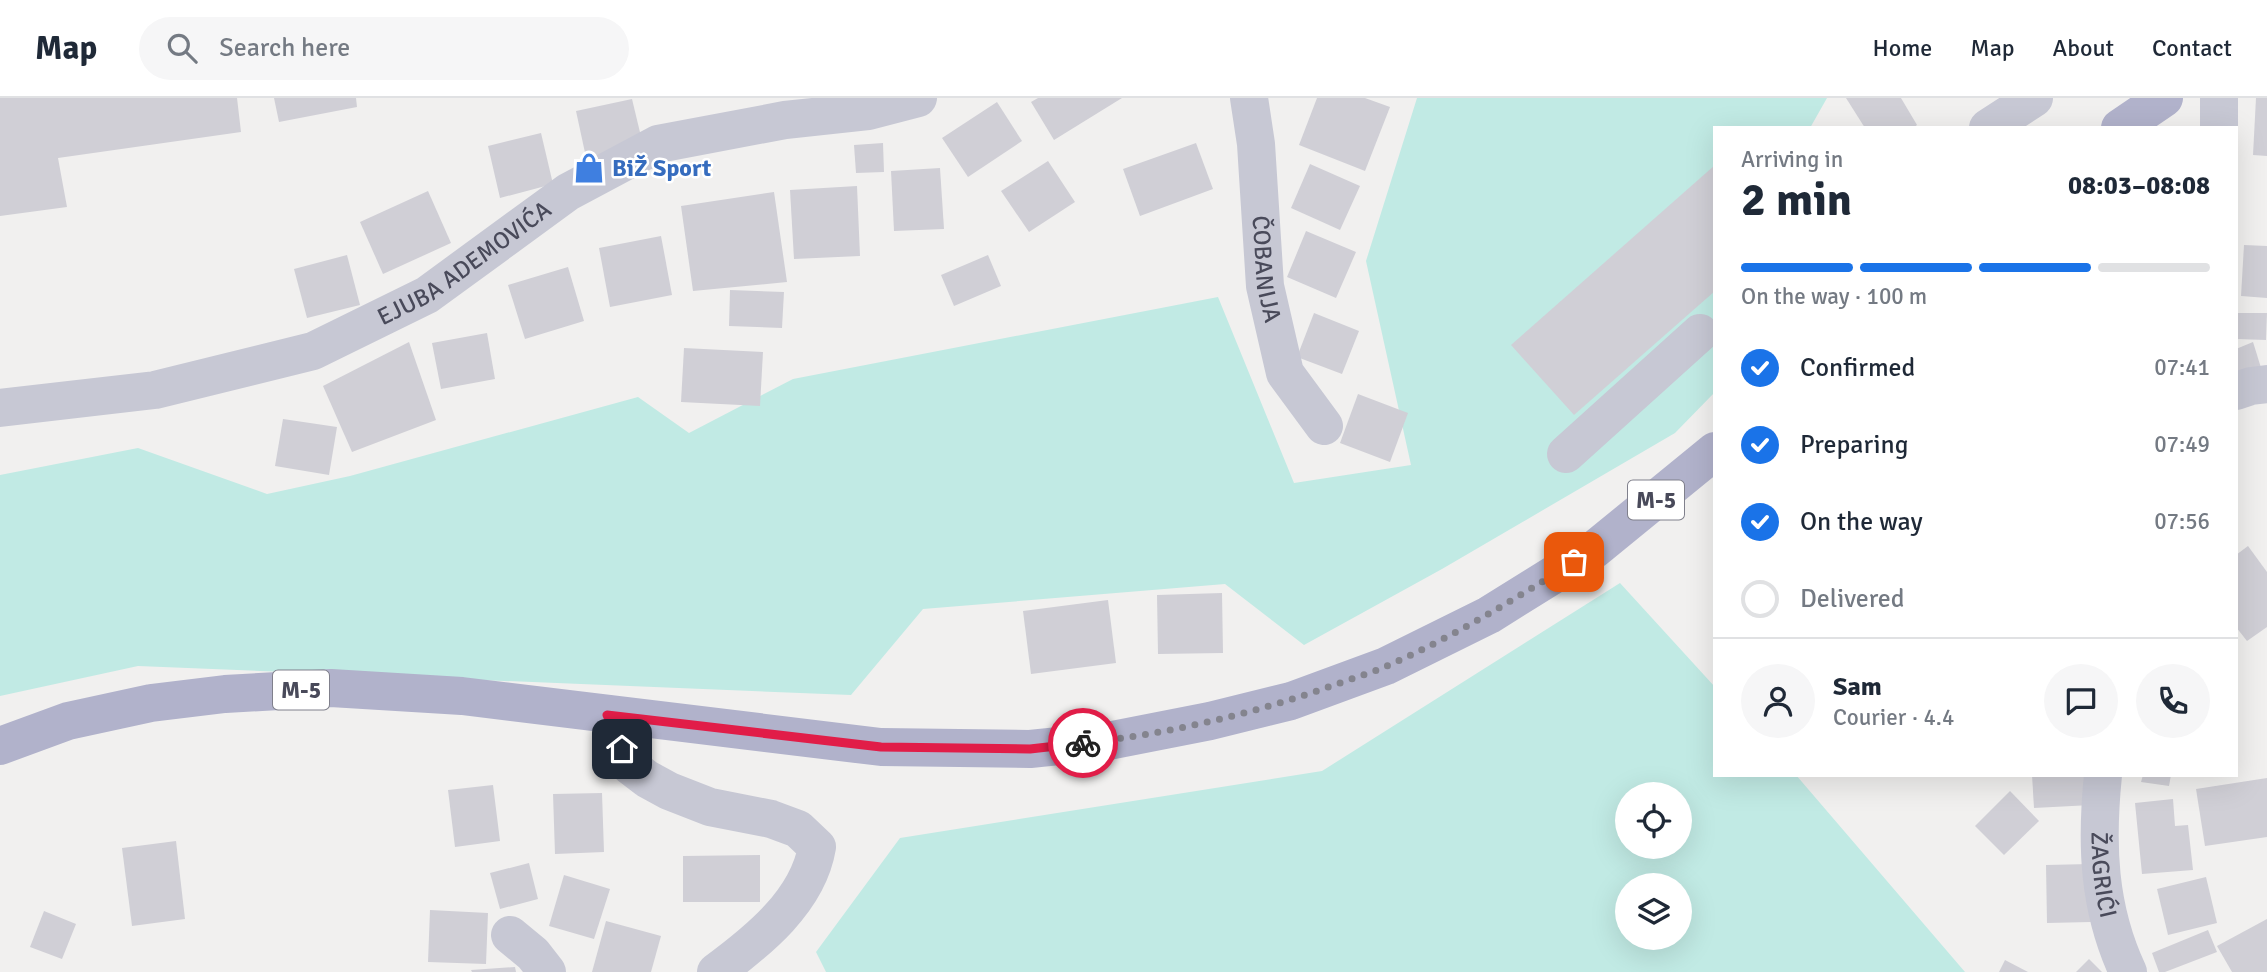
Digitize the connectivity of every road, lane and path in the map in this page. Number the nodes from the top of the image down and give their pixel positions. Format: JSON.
{"nodes":[{"id":1,"x":918,"y":98,"type":"edge"},
{"id":2,"x":1249,"y":98,"type":"edge"},
{"id":3,"x":2034,"y":98,"type":"edge"},
{"id":4,"x":2164,"y":98,"type":"edge"},
{"id":5,"x":2219,"y":98,"type":"edge"},
{"id":6,"x":1991,"y":126,"type":"edge"},
{"id":7,"x":2123,"y":126,"type":"edge"},
{"id":8,"x":2219,"y":126,"type":"edge"},
{"id":9,"x":1710,"y":335,"type":"edge"},
{"id":10,"x":2267,"y":384,"type":"edge"},
{"id":11,"x":2238,"y":390,"type":"edge"},
{"id":12,"x":0,"y":408,"type":"edge"},
{"id":13,"x":1324,"y":426,"type":"dead end"},
{"id":14,"x":1713,"y":453,"type":"edge"},
{"id":15,"x":1566,"y":454,"type":"dead end"},
{"id":16,"x":607,"y":715,"type":"junction"},
{"id":17,"x":0,"y":746,"type":"edge"},
{"id":18,"x":2103,"y":777,"type":"edge"},
{"id":19,"x":510,"y":935,"type":"dead end"},
{"id":20,"x":547,"y":972,"type":"edge"},
{"id":21,"x":716,"y":972,"type":"edge"},
{"id":22,"x":2128,"y":972,"type":"edge"}],
"edges":[{"from":1,"to":12,"type":"street","name":"EJUBA ADEMOVIĆA"},
{"from":2,"to":13,"type":"street","name":"ČOBANIJA"},
{"from":3,"to":6,"type":"street"},
{"from":4,"to":7,"type":"main road"},
{"from":5,"to":8,"type":"street"},
{"from":9,"to":15,"type":"street"},
{"from":10,"to":11,"type":"street"},
{"from":14,"to":16,"type":"main road","number":"M-5"},
{"from":16,"to":17,"type":"main road","number":"M-5"},
{"from":16,"to":21,"type":"street"},
{"from":18,"to":22,"type":"street","name":"ŽAGRIĆI"},
{"from":19,"to":20,"type":"street"}]}
